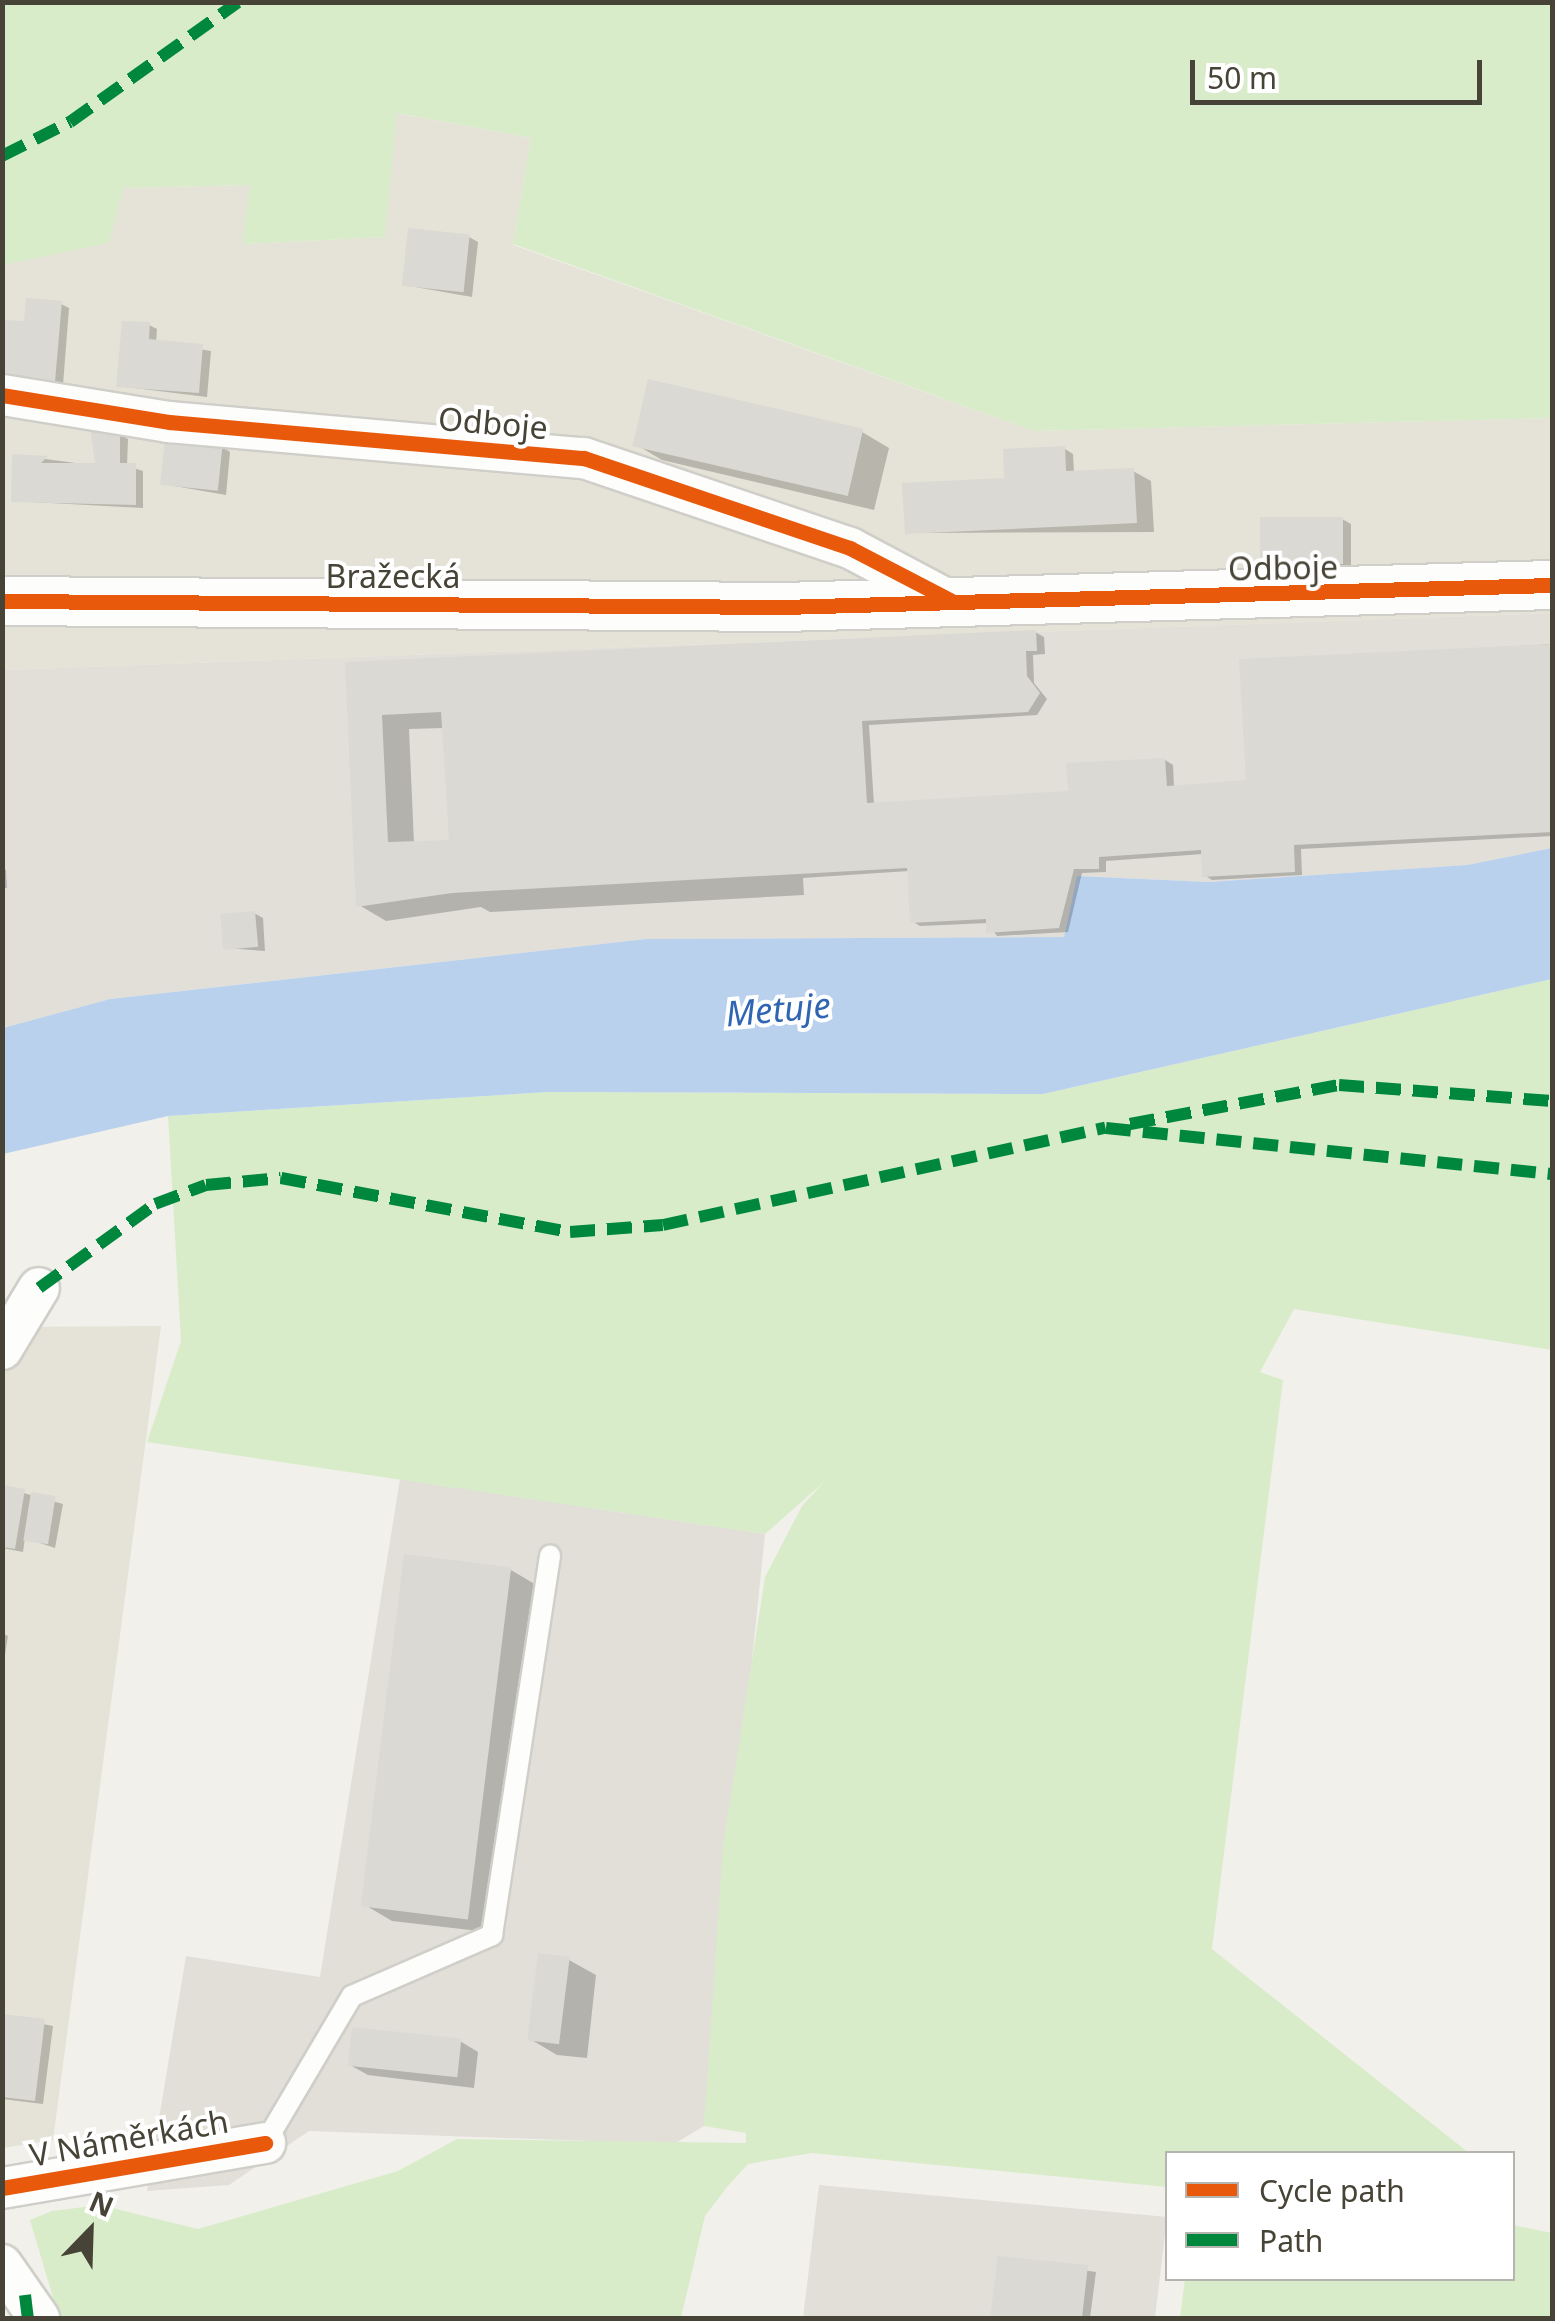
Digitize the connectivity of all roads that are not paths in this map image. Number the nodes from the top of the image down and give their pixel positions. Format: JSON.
{"nodes":[{"id":1,"x":2,"y":395,"type":"edge"},
{"id":2,"x":1552,"y":584,"type":"edge"},
{"id":3,"x":2,"y":600,"type":"edge"},
{"id":4,"x":954,"y":603,"type":"junction"},
{"id":5,"x":783,"y":607,"type":"joint"},
{"id":6,"x":38,"y":1288,"type":"dead end"},
{"id":7,"x":2,"y":1349,"type":"edge"},
{"id":8,"x":550,"y":1555,"type":"dead end"},
{"id":9,"x":265,"y":2142,"type":"joint"},
{"id":10,"x":2,"y":2188,"type":"edge"},
{"id":11,"x":2,"y":2265,"type":"edge"},
{"id":12,"x":39,"y":2318,"type":"edge"}],
"edges":[{"from":1,"to":4,"type":"street","name":"Odboje"},
{"from":2,"to":4,"type":"street","name":"Odboje"},
{"from":3,"to":5,"type":"street","name":"Bražecká"},
{"from":4,"to":5,"type":"street","name":"Odboje"},
{"from":6,"to":7,"type":"street"},
{"from":8,"to":9,"type":"lane"},
{"from":9,"to":10,"type":"street","name":"V Náměrkách"},
{"from":11,"to":12,"type":"street"}]}
